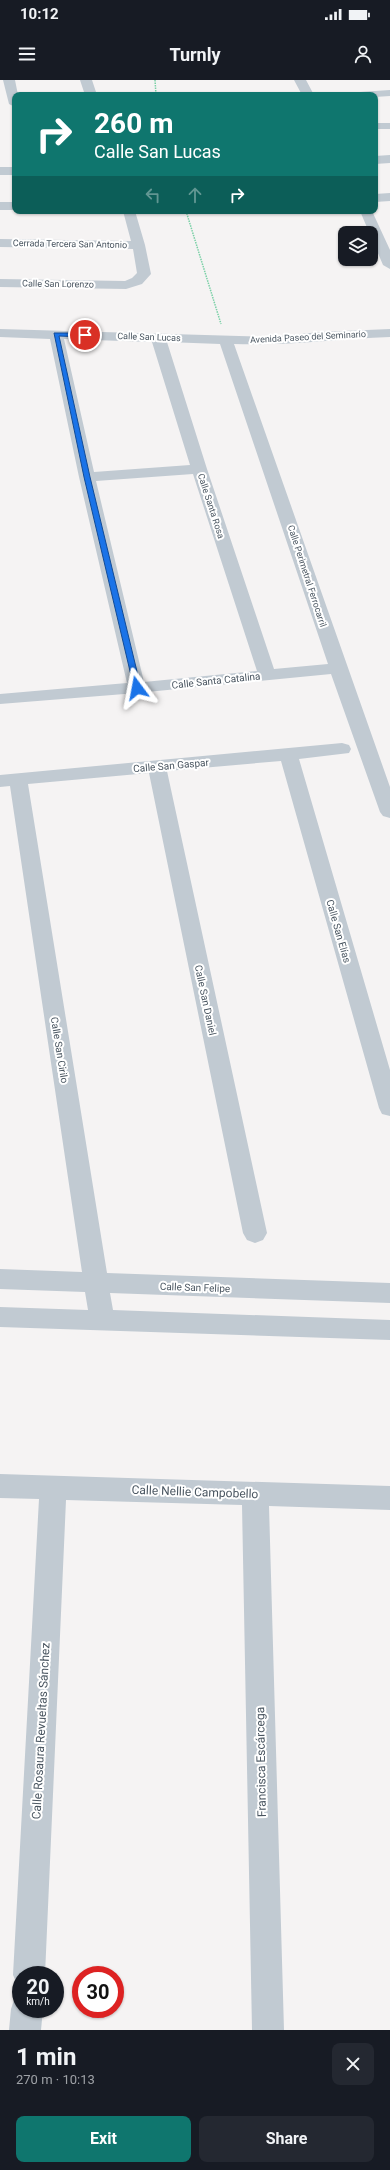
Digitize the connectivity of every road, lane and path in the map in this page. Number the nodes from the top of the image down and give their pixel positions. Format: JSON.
{"nodes":[{"id":1,"x":9,"y":80,"type":"edge"},
{"id":2,"x":86,"y":80,"type":"edge"},
{"id":3,"x":155,"y":80,"type":"edge"},
{"id":4,"x":300,"y":80,"type":"edge"},
{"id":5,"x":12,"y":92,"type":"edge"},
{"id":6,"x":90,"y":92,"type":"edge"},
{"id":7,"x":156,"y":92,"type":"edge"},
{"id":8,"x":306,"y":92,"type":"edge"},
{"id":9,"x":390,"y":93,"type":"edge"},
{"id":10,"x":378,"y":94,"type":"edge"},
{"id":11,"x":378,"y":126,"type":"edge"},
{"id":12,"x":390,"y":126,"type":"edge"},
{"id":13,"x":378,"y":160,"type":"edge"},
{"id":14,"x":390,"y":160,"type":"edge"},
{"id":15,"x":0,"y":171,"type":"edge"},
{"id":16,"x":12,"y":171,"type":"edge"},
{"id":17,"x":390,"y":196,"type":"edge"},
{"id":18,"x":378,"y":198,"type":"edge"},
{"id":19,"x":0,"y":206,"type":"edge"},
{"id":20,"x":12,"y":206,"type":"edge"},
{"id":21,"x":130,"y":214,"type":"edge"},
{"id":22,"x":187,"y":214,"type":"edge"},
{"id":23,"x":368,"y":214,"type":"edge"},
{"id":24,"x":384,"y":238,"type":"edge"},
{"id":25,"x":0,"y":243,"type":"edge"},
{"id":26,"x":139,"y":245,"type":"junction"},
{"id":27,"x":390,"y":265,"type":"edge"},
{"id":28,"x":0,"y":283,"type":"edge"},
{"id":29,"x":0,"y":333,"type":"edge"},
{"id":30,"x":390,"y":333,"type":"edge"},
{"id":31,"x":56,"y":334,"type":"junction"},
{"id":32,"x":158,"y":337,"type":"junction"},
{"id":33,"x":225,"y":339,"type":"junction"},
{"id":34,"x":199,"y":469,"type":"junction"},
{"id":35,"x":87,"y":477,"type":"junction"},
{"id":36,"x":337,"y":668,"type":"junction"},
{"id":37,"x":267,"y":674,"type":"junction"},
{"id":38,"x":137,"y":688,"type":"junction"},
{"id":39,"x":0,"y":699,"type":"edge"},
{"id":40,"x":342,"y":749,"type":"dead end"},
{"id":41,"x":288,"y":754,"type":"junction"},
{"id":42,"x":157,"y":766,"type":"junction"},
{"id":43,"x":9,"y":780,"type":"edge"},
{"id":44,"x":390,"y":812,"type":"edge"},
{"id":45,"x":390,"y":1108,"type":"edge"},
{"id":46,"x":256,"y":1233,"type":"dead end"},
{"id":47,"x":0,"y":1279,"type":"edge"},
{"id":48,"x":97,"y":1283,"type":"junction"},
{"id":49,"x":390,"y":1293,"type":"edge"},
{"id":50,"x":0,"y":1317,"type":"edge"},
{"id":51,"x":102,"y":1320,"type":"junction"},
{"id":52,"x":390,"y":1330,"type":"edge"},
{"id":53,"x":0,"y":1486,"type":"edge"},
{"id":54,"x":53,"y":1487,"type":"junction"},
{"id":55,"x":255,"y":1494,"type":"junction"},
{"id":56,"x":390,"y":1498,"type":"edge"},
{"id":57,"x":29,"y":1966,"type":"edge"},
{"id":58,"x":26,"y":2018,"type":"edge"},
{"id":59,"x":25,"y":2030,"type":"edge"},
{"id":60,"x":268,"y":2030,"type":"edge"}],
"edges":[{"from":1,"to":5,"type":"street"},
{"from":2,"to":6,"type":"street"},
{"from":3,"to":7,"type":"path"},
{"from":4,"to":8,"type":"street"},
{"from":9,"to":10,"type":"street"},
{"from":11,"to":12,"type":"street"},
{"from":13,"to":14,"type":"street"},
{"from":15,"to":16,"type":"street"},
{"from":17,"to":18,"type":"street"},
{"from":19,"to":20,"type":"street"},
{"from":21,"to":26,"type":"street"},
{"from":22,"to":33,"type":"path"},
{"from":23,"to":24,"type":"street"},
{"from":24,"to":27,"type":"street"},
{"from":25,"to":26,"type":"street","name":"Cerrada Tercera San Antonio"},
{"from":26,"to":28,"type":"street","name":"Calle San Lorenzo"},
{"from":29,"to":31,"type":"street","name":"Calle San Lucas"},
{"from":30,"to":33,"type":"street","name":"Avenida Paseo del Seminario"},
{"from":31,"to":32,"type":"street","name":"Calle San Lucas"},
{"from":31,"to":35,"type":"street"},
{"from":32,"to":33,"type":"street","name":"Calle San Lucas"},
{"from":32,"to":34,"type":"street","name":"Calle Santa Rosa"},
{"from":33,"to":36,"type":"street","name":"Calle Perimetral Ferrocarril"},
{"from":34,"to":35,"type":"street"},
{"from":34,"to":37,"type":"street","name":"Calle Santa Rosa"},
{"from":35,"to":38,"type":"street"},
{"from":36,"to":37,"type":"street","name":"Calle Santa Catalina"},
{"from":36,"to":44,"type":"street","name":"Calle Perimetral Ferrocarril"},
{"from":37,"to":38,"type":"street","name":"Calle Santa Catalina"},
{"from":38,"to":39,"type":"street","name":"Calle Santa Catalina"},
{"from":40,"to":41,"type":"street","name":"Calle San Gaspar"},
{"from":41,"to":42,"type":"street","name":"Calle San Gaspar"},
{"from":41,"to":45,"type":"street","name":"Calle San Elías"},
{"from":42,"to":43,"type":"street","name":"Calle San Gaspar"},
{"from":42,"to":46,"type":"street","name":"Calle San Daniel"},
{"from":43,"to":48,"type":"street","name":"Calle San Cirilo"},
{"from":47,"to":48,"type":"street","name":"Calle San Felipe"},
{"from":48,"to":49,"type":"street","name":"Calle San Felipe"},
{"from":48,"to":51,"type":"street","name":"Calle San Cirilo"},
{"from":50,"to":51,"type":"street"},
{"from":51,"to":52,"type":"street"},
{"from":53,"to":54,"type":"street","name":"Calle Nellie Campobello"},
{"from":54,"to":55,"type":"street","name":"Calle Nellie Campobello"},
{"from":54,"to":57,"type":"street","name":"Calle Rosaura Revueltas Sánchez"},
{"from":55,"to":56,"type":"street","name":"Calle Nellie Campobello"},
{"from":55,"to":60,"type":"street","name":"Francisca Escárcega"},
{"from":58,"to":59,"type":"street"}]}
